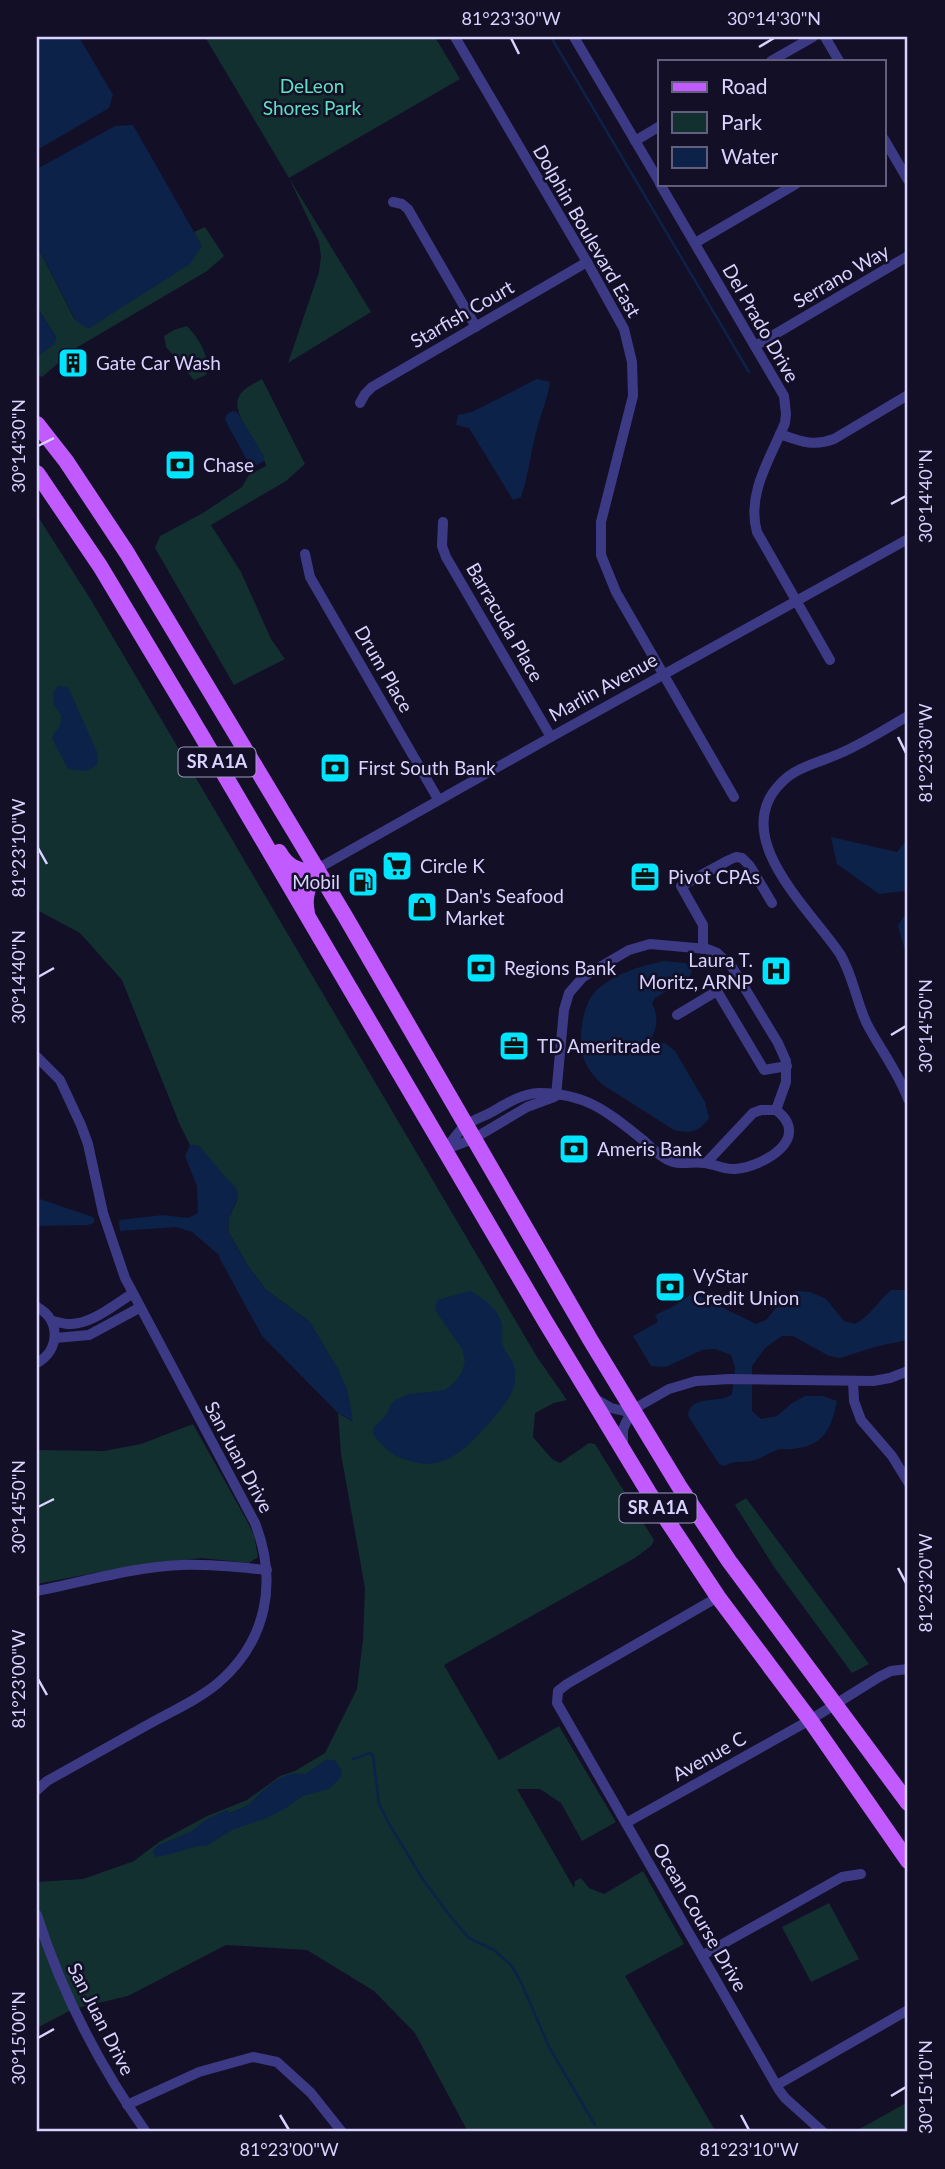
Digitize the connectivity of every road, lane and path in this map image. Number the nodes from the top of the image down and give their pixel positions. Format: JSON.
{"nodes":[{"id":1,"x":455,"y":37,"type":"edge"},
{"id":2,"x":574,"y":37,"type":"edge"},
{"id":3,"x":813,"y":37,"type":"edge"},
{"id":4,"x":825,"y":37,"type":"edge"},
{"id":5,"x":773,"y":60,"type":"edge"},
{"id":6,"x":838,"y":60,"type":"edge"},
{"id":7,"x":658,"y":127,"type":"edge"},
{"id":8,"x":635,"y":141,"type":"junction"},
{"id":9,"x":886,"y":142,"type":"edge"},
{"id":10,"x":658,"y":180,"type":"edge"},
{"id":11,"x":908,"y":180,"type":"edge"},
{"id":12,"x":662,"y":186,"type":"edge"},
{"id":13,"x":793,"y":186,"type":"edge"},
{"id":14,"x":393,"y":202,"type":"dead end"},
{"id":15,"x":695,"y":243,"type":"junction"},
{"id":16,"x":908,"y":256,"type":"edge"},
{"id":17,"x":587,"y":262,"type":"junction"},
{"id":18,"x":476,"y":327,"type":"junction"},
{"id":19,"x":755,"y":346,"type":"junction"},
{"id":20,"x":908,"y":395,"type":"edge"},
{"id":21,"x":360,"y":403,"type":"dead end"},
{"id":22,"x":37,"y":424,"type":"edge"},
{"id":23,"x":780,"y":434,"type":"junction"},
{"id":24,"x":37,"y":473,"type":"edge"},
{"id":25,"x":443,"y":522,"type":"dead end"},
{"id":26,"x":908,"y":539,"type":"edge"},
{"id":27,"x":305,"y":554,"type":"dead end"},
{"id":28,"x":797,"y":601,"type":"junction"},
{"id":29,"x":830,"y":660,"type":"dead end"},
{"id":30,"x":663,"y":674,"type":"junction"},
{"id":31,"x":908,"y":716,"type":"edge"},
{"id":32,"x":200,"y":733,"type":"junction"},
{"id":33,"x":551,"y":737,"type":"junction"},
{"id":34,"x":734,"y":797,"type":"dead end"},
{"id":35,"x":438,"y":799,"type":"junction"},
{"id":36,"x":317,"y":869,"type":"junction"},
{"id":37,"x":772,"y":903,"type":"dead end"},
{"id":38,"x":309,"y":919,"type":"junction"},
{"id":39,"x":703,"y":949,"type":"junction"},
{"id":40,"x":677,"y":1015,"type":"dead end"},
{"id":41,"x":37,"y":1057,"type":"edge"},
{"id":42,"x":786,"y":1066,"type":"junction"},
{"id":43,"x":907,"y":1094,"type":"edge"},
{"id":44,"x":556,"y":1096,"type":"junction"},
{"id":45,"x":776,"y":1110,"type":"junction"},
{"id":46,"x":469,"y":1132,"type":"junction"},
{"id":47,"x":445,"y":1149,"type":"junction"},
{"id":48,"x":706,"y":1163,"type":"junction"},
{"id":49,"x":132,"y":1294,"type":"junction"},
{"id":50,"x":37,"y":1307,"type":"edge"},
{"id":51,"x":139,"y":1308,"type":"junction"},
{"id":52,"x":93,"y":1318,"type":"junction"},
{"id":53,"x":52,"y":1321,"type":"junction"},
{"id":54,"x":99,"y":1330,"type":"junction"},
{"id":55,"x":55,"y":1338,"type":"junction"},
{"id":56,"x":37,"y":1363,"type":"edge"},
{"id":57,"x":908,"y":1371,"type":"edge"},
{"id":58,"x":853,"y":1381,"type":"junction"},
{"id":59,"x":589,"y":1396,"type":"junction"},
{"id":60,"x":632,"y":1410,"type":"junction"},
{"id":61,"x":624,"y":1452,"type":"junction"},
{"id":62,"x":908,"y":1482,"type":"edge"},
{"id":63,"x":267,"y":1570,"type":"junction"},
{"id":64,"x":37,"y":1591,"type":"edge"},
{"id":65,"x":718,"y":1597,"type":"junction"},
{"id":66,"x":908,"y":1669,"type":"edge"},
{"id":67,"x":835,"y":1704,"type":"junction"},
{"id":68,"x":810,"y":1720,"type":"junction"},
{"id":69,"x":37,"y":1790,"type":"edge"},
{"id":70,"x":908,"y":1803,"type":"edge"},
{"id":71,"x":626,"y":1823,"type":"junction"},
{"id":72,"x":908,"y":1861,"type":"edge"},
{"id":73,"x":861,"y":1874,"type":"dead end"},
{"id":74,"x":37,"y":1915,"type":"edge"},
{"id":75,"x":703,"y":1955,"type":"junction"},
{"id":76,"x":908,"y":2010,"type":"edge"},
{"id":77,"x":777,"y":2085,"type":"junction"},
{"id":78,"x":127,"y":2105,"type":"junction"},
{"id":79,"x":146,"y":2132,"type":"edge"},
{"id":80,"x":342,"y":2132,"type":"edge"},
{"id":81,"x":823,"y":2132,"type":"edge"}],
"edges":[{"from":1,"to":17,"type":"street","name":"Dolphin Boulevard East"},
{"from":2,"to":8,"type":"street","name":"Del Prado Drive"},
{"from":3,"to":5,"type":"street"},
{"from":4,"to":6,"type":"street"},
{"from":7,"to":8,"type":"street"},
{"from":8,"to":10,"type":"street","name":"Del Prado Drive"},
{"from":9,"to":11,"type":"street"},
{"from":12,"to":15,"type":"street","name":"Del Prado Drive"},
{"from":13,"to":15,"type":"street"},
{"from":14,"to":18,"type":"street"},
{"from":15,"to":19,"type":"street","name":"Del Prado Drive"},
{"from":16,"to":19,"type":"street","name":"Serrano Way"},
{"from":17,"to":18,"type":"street","name":"Starfish Court"},
{"from":17,"to":30,"type":"street","name":"Dolphin Boulevard East"},
{"from":18,"to":21,"type":"street","name":"Starfish Court"},
{"from":19,"to":23,"type":"street","name":"Del Prado Drive"},
{"from":20,"to":23,"type":"street"},
{"from":22,"to":36,"type":"main road","number":"SR A1A"},
{"from":23,"to":28,"type":"street","name":"Del Prado Drive"},
{"from":24,"to":32,"type":"main road","number":"SR A1A"},
{"from":25,"to":33,"type":"street","name":"Barracuda Place"},
{"from":26,"to":28,"type":"street","name":"Marlin Avenue"},
{"from":27,"to":35,"type":"street","name":"Drum Place"},
{"from":28,"to":29,"type":"street","name":"Del Prado Drive"},
{"from":28,"to":30,"type":"street","name":"Marlin Avenue"},
{"from":30,"to":33,"type":"street","name":"Marlin Avenue"},
{"from":30,"to":34,"type":"street","name":"Dolphin Boulevard East"},
{"from":31,"to":43,"type":"street"},
{"from":32,"to":36,"type":"main road"},
{"from":32,"to":38,"type":"main road","number":"SR A1A"},
{"from":33,"to":35,"type":"street","name":"Marlin Avenue"},
{"from":35,"to":36,"type":"street","name":"Marlin Avenue"},
{"from":36,"to":38,"type":"main road"},
{"from":36,"to":46,"type":"main road","number":"SR A1A"},
{"from":37,"to":39,"type":"street"},
{"from":38,"to":47,"type":"main road","number":"SR A1A"},
{"from":39,"to":42,"type":"street"},
{"from":39,"to":44,"type":"street"},
{"from":40,"to":42,"type":"street"},
{"from":41,"to":49,"type":"street","name":"San Juan Drive"},
{"from":42,"to":45,"type":"street"},
{"from":44,"to":46,"type":"street"},
{"from":44,"to":48,"type":"street"},
{"from":45,"to":48,"type":"street"},
{"from":45,"to":48,"type":"street"},
{"from":46,"to":47,"type":"street"},
{"from":46,"to":60,"type":"main road","number":"SR A1A"},
{"from":47,"to":59,"type":"main road","number":"SR A1A"},
{"from":49,"to":51,"type":"street","name":"San Juan Drive"},
{"from":49,"to":52,"type":"street"},
{"from":50,"to":53,"type":"street"},
{"from":51,"to":54,"type":"street"},
{"from":51,"to":63,"type":"street","name":"San Juan Drive"},
{"from":52,"to":53,"type":"street"},
{"from":52,"to":54,"type":"street"},
{"from":53,"to":55,"type":"street"},
{"from":54,"to":55,"type":"street"},
{"from":55,"to":56,"type":"street"},
{"from":57,"to":58,"type":"street"},
{"from":58,"to":60,"type":"street"},
{"from":58,"to":62,"type":"street"},
{"from":59,"to":60,"type":"street"},
{"from":59,"to":61,"type":"main road","number":"SR A1A"},
{"from":60,"to":61,"type":"street"},
{"from":60,"to":67,"type":"main road","number":"SR A1A"},
{"from":61,"to":65,"type":"main road","number":"SR A1A"},
{"from":63,"to":64,"type":"street"},
{"from":63,"to":69,"type":"street","name":"San Juan Drive"},
{"from":65,"to":68,"type":"main road","number":"SR A1A"},
{"from":65,"to":71,"type":"street","name":"Ocean Course Drive"},
{"from":66,"to":67,"type":"street","name":"Avenue C"},
{"from":67,"to":68,"type":"street","name":"Avenue C"},
{"from":67,"to":70,"type":"main road","number":"SR A1A"},
{"from":68,"to":71,"type":"street","name":"Avenue C"},
{"from":68,"to":72,"type":"main road","number":"SR A1A"},
{"from":71,"to":75,"type":"street","name":"Ocean Course Drive"},
{"from":73,"to":75,"type":"street"},
{"from":74,"to":78,"type":"street","name":"San Juan Drive"},
{"from":75,"to":77,"type":"street","name":"Ocean Course Drive"},
{"from":76,"to":77,"type":"street"},
{"from":77,"to":81,"type":"street","name":"Ocean Course Drive"},
{"from":78,"to":79,"type":"street","name":"San Juan Drive"},
{"from":78,"to":80,"type":"street"}]}
